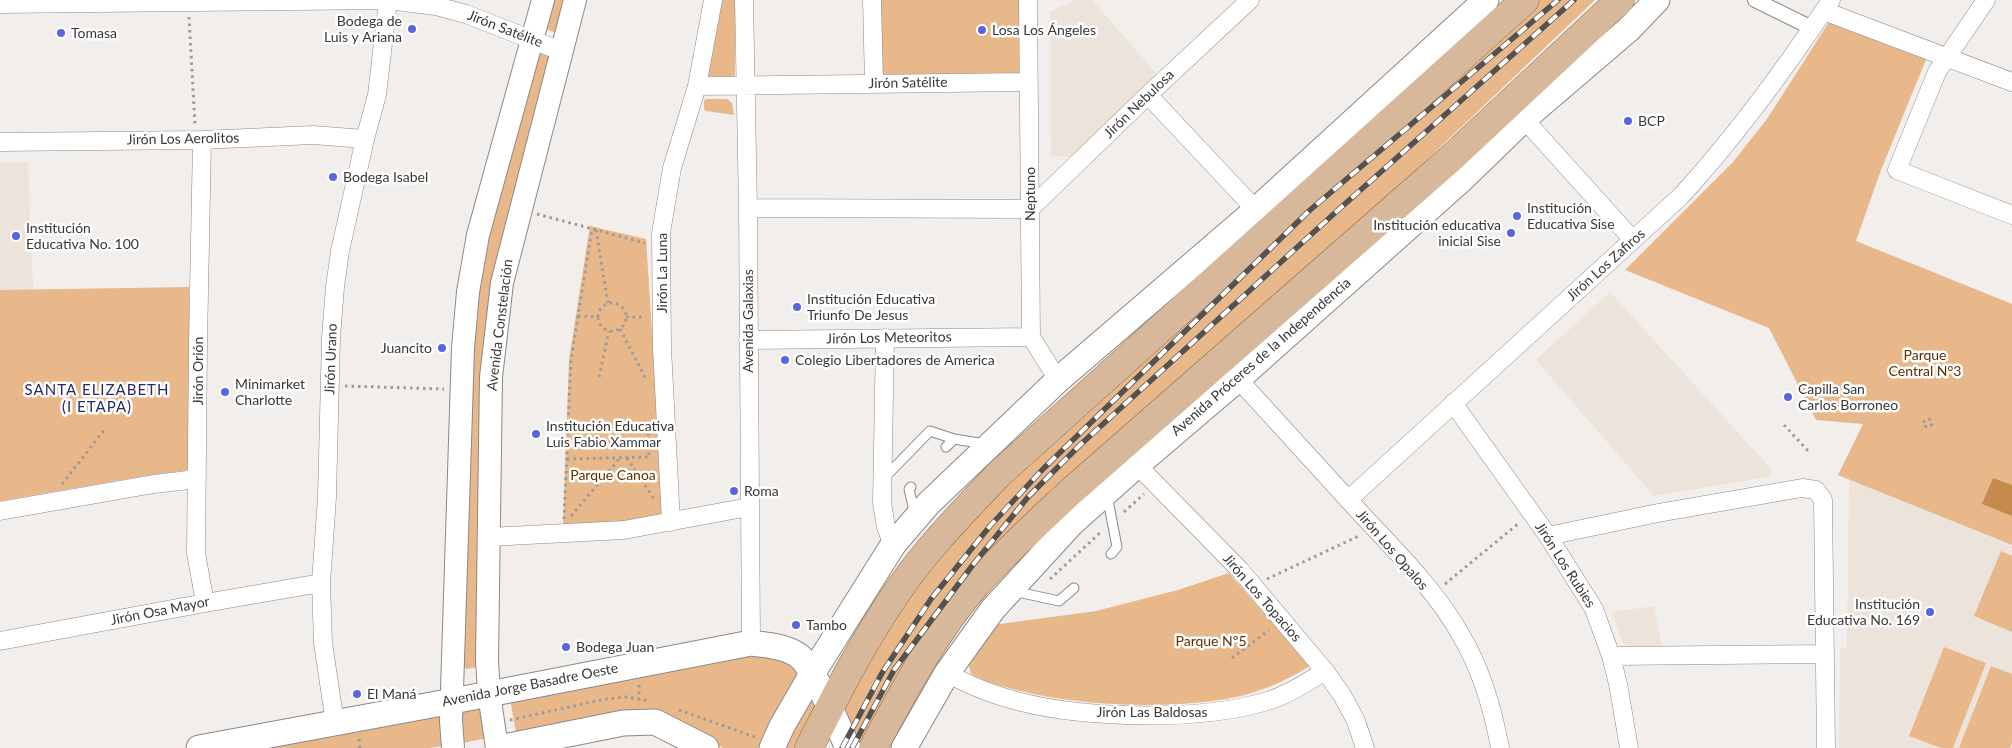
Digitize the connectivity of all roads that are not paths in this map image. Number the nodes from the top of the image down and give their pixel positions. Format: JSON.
{"nodes":[{"id":1,"x":388,"y":0,"type":"edge"},
{"id":2,"x":543,"y":0,"type":"edge"},
{"id":3,"x":575,"y":0,"type":"edge"},
{"id":4,"x":713,"y":0,"type":"edge"},
{"id":5,"x":744,"y":0,"type":"edge"},
{"id":6,"x":872,"y":0,"type":"edge"},
{"id":7,"x":1250,"y":0,"type":"edge"},
{"id":8,"x":1486,"y":0,"type":"edge"},
{"id":9,"x":1525,"y":0,"type":"edge"},
{"id":10,"x":1620,"y":0,"type":"edge"},
{"id":11,"x":1657,"y":0,"type":"edge"},
{"id":12,"x":1755,"y":0,"type":"edge"},
{"id":13,"x":1986,"y":0,"type":"edge"},
{"id":14,"x":48,"y":1,"type":"edge"},
{"id":15,"x":188,"y":1,"type":"edge"},
{"id":16,"x":1032,"y":1,"type":"edge"},
{"id":17,"x":0,"y":4,"type":"edge"},
{"id":18,"x":1828,"y":5,"type":"edge"},
{"id":19,"x":1812,"y":28,"type":"junction"},
{"id":20,"x":532,"y":39,"type":"junction"},
{"id":21,"x":561,"y":51,"type":"junction"},
{"id":22,"x":1947,"y":56,"type":"junction"},
{"id":23,"x":1029,"y":82,"type":"junction"},
{"id":24,"x":2012,"y":82,"type":"edge"},
{"id":25,"x":874,"y":84,"type":"junction"},
{"id":26,"x":746,"y":85,"type":"junction"},
{"id":27,"x":697,"y":86,"type":"junction"},
{"id":28,"x":1148,"y":95,"type":"junction"},
{"id":29,"x":1524,"y":119,"type":"junction"},
{"id":30,"x":365,"y":139,"type":"junction"},
{"id":31,"x":202,"y":140,"type":"junction"},
{"id":32,"x":0,"y":142,"type":"edge"},
{"id":33,"x":748,"y":208,"type":"junction"},
{"id":34,"x":1030,"y":209,"type":"junction"},
{"id":35,"x":1256,"y":210,"type":"junction"},
{"id":36,"x":2012,"y":215,"type":"edge"},
{"id":37,"x":1632,"y":240,"type":"junction"},
{"id":38,"x":1031,"y":337,"type":"junction"},
{"id":39,"x":885,"y":338,"type":"junction"},
{"id":40,"x":748,"y":340,"type":"junction"},
{"id":41,"x":1238,"y":379,"type":"junction"},
{"id":42,"x":1058,"y":380,"type":"junction"},
{"id":43,"x":1453,"y":404,"type":"junction"},
{"id":44,"x":954,"y":439,"type":"junction"},
{"id":45,"x":990,"y":444,"type":"junction"},
{"id":46,"x":946,"y":447,"type":"dead end"},
{"id":47,"x":1137,"y":465,"type":"junction"},
{"id":48,"x":197,"y":479,"type":"junction"},
{"id":49,"x":883,"y":479,"type":"junction"},
{"id":50,"x":911,"y":486,"type":"dead end"},
{"id":51,"x":1106,"y":492,"type":"junction"},
{"id":52,"x":1348,"y":500,"type":"junction"},
{"id":53,"x":749,"y":508,"type":"junction"},
{"id":54,"x":0,"y":511,"type":"edge"},
{"id":55,"x":916,"y":518,"type":"junction"},
{"id":56,"x":671,"y":522,"type":"junction"},
{"id":57,"x":1548,"y":536,"type":"junction"},
{"id":58,"x":489,"y":537,"type":"junction"},
{"id":59,"x":893,"y":545,"type":"junction"},
{"id":60,"x":1111,"y":554,"type":"dead end"},
{"id":61,"x":321,"y":583,"type":"junction"},
{"id":62,"x":1074,"y":588,"type":"dead end"},
{"id":63,"x":1011,"y":590,"type":"junction"},
{"id":64,"x":205,"y":602,"type":"junction"},
{"id":65,"x":0,"y":641,"type":"edge"},
{"id":66,"x":751,"y":642,"type":"junction"},
{"id":67,"x":1825,"y":654,"type":"junction"},
{"id":68,"x":1611,"y":656,"type":"junction"},
{"id":69,"x":1325,"y":671,"type":"junction"},
{"id":70,"x":947,"y":673,"type":"junction"},
{"id":71,"x":812,"y":674,"type":"junction"},
{"id":72,"x":489,"y":694,"type":"junction"},
{"id":73,"x":453,"y":701,"type":"junction"},
{"id":74,"x":829,"y":708,"type":"junction"},
{"id":75,"x":336,"y":723,"type":"junction"},
{"id":76,"x":577,"y":740,"type":"edge"},
{"id":77,"x":199,"y":748,"type":"edge"},
{"id":78,"x":453,"y":748,"type":"edge"},
{"id":79,"x":498,"y":748,"type":"edge"},
{"id":80,"x":706,"y":748,"type":"edge"},
{"id":81,"x":772,"y":748,"type":"edge"},
{"id":82,"x":810,"y":748,"type":"edge"},
{"id":83,"x":848,"y":748,"type":"edge"},
{"id":84,"x":873,"y":748,"type":"edge"},
{"id":85,"x":904,"y":748,"type":"edge"},
{"id":86,"x":1366,"y":748,"type":"edge"},
{"id":87,"x":1500,"y":748,"type":"edge"},
{"id":88,"x":1629,"y":748,"type":"edge"},
{"id":89,"x":1826,"y":748,"type":"edge"}],
"edges":[{"from":1,"to":15,"type":"street","name":"Jirón Satélite"},
{"from":1,"to":20,"type":"street","name":"Jirón Satélite"},
{"from":1,"to":30,"type":"street","name":"Jirón Urano"},
{"from":2,"to":20,"type":"street"},
{"from":3,"to":21,"type":"street","name":"Avenida Constelación"},
{"from":4,"to":27,"type":"street","name":"Jirón La Luna"},
{"from":5,"to":26,"type":"street","name":"Avenida Galaxias"},
{"from":6,"to":25,"type":"street"},
{"from":7,"to":28,"type":"street","name":"Jirón Nebulosa"},
{"from":8,"to":35,"type":"main road"},
{"from":9,"to":74,"type":"main road"},
{"from":10,"to":84,"type":"main road","name":"Avenida Próceres de la Independencia"},
{"from":11,"to":29,"type":"main road","name":"Avenida Próceres de la Independencia"},
{"from":12,"to":19,"type":"street"},
{"from":13,"to":22,"type":"street"},
{"from":14,"to":15,"type":"street","name":"Jirón Satélite"},
{"from":14,"to":17,"type":"street","name":"Jirón Satélite"},
{"from":16,"to":23,"type":"street","name":"Neptuno"},
{"from":18,"to":19,"type":"street","name":"Jirón Los Zafiros"},
{"from":18,"to":22,"type":"street"},
{"from":19,"to":37,"type":"street","name":"Jirón Los Zafiros"},
{"from":20,"to":21,"type":"street","name":"Jirón Satélite"},
{"from":20,"to":73,"type":"street"},
{"from":21,"to":58,"type":"street","name":"Avenida Constelación"},
{"from":22,"to":24,"type":"street"},
{"from":22,"to":36,"type":"street"},
{"from":23,"to":25,"type":"street","name":"Jirón Satélite"},
{"from":23,"to":34,"type":"street","name":"Neptuno"},
{"from":25,"to":26,"type":"street","name":"Jirón Satélite"},
{"from":26,"to":27,"type":"street","name":"Jirón Satélite"},
{"from":26,"to":33,"type":"street","name":"Avenida Galaxias"},
{"from":27,"to":56,"type":"street","name":"Jirón La Luna"},
{"from":28,"to":34,"type":"street","name":"Jirón Nebulosa"},
{"from":28,"to":35,"type":"street"},
{"from":29,"to":37,"type":"street"},
{"from":29,"to":41,"type":"main road","name":"Avenida Próceres de la Independencia"},
{"from":30,"to":31,"type":"street","name":"Jirón Los Aerolitos"},
{"from":30,"to":61,"type":"street","name":"Jirón Urano"},
{"from":31,"to":32,"type":"street","name":"Jirón Los Aerolitos"},
{"from":31,"to":48,"type":"street","name":"Jirón Orión"},
{"from":33,"to":34,"type":"street"},
{"from":33,"to":40,"type":"street","name":"Avenida Galaxias"},
{"from":34,"to":38,"type":"street","name":"Neptuno"},
{"from":35,"to":42,"type":"main road"},
{"from":37,"to":43,"type":"street","name":"Jirón Los Zafiros"},
{"from":38,"to":39,"type":"street","name":"Jirón Los Meteoritos"},
{"from":38,"to":42,"type":"street"},
{"from":39,"to":40,"type":"street","name":"Jirón Los Meteoritos"},
{"from":39,"to":49,"type":"street"},
{"from":40,"to":53,"type":"street","name":"Avenida Galaxias"},
{"from":41,"to":47,"type":"main road","name":"Avenida Próceres de la Independencia"},
{"from":41,"to":52,"type":"street","name":"Jirón Los Opalos"},
{"from":42,"to":45,"type":"main road"},
{"from":43,"to":52,"type":"street","name":"Jirón Los Zafiros"},
{"from":43,"to":57,"type":"street","name":"Jirón Los Rubies"},
{"from":44,"to":45,"type":"lane"},
{"from":44,"to":46,"type":"lane"},
{"from":44,"to":49,"type":"lane"},
{"from":45,"to":55,"type":"main road"},
{"from":47,"to":51,"type":"main road","name":"Avenida Próceres de la Independencia"},
{"from":47,"to":69,"type":"street","name":"Jirón Los Topacios"},
{"from":48,"to":54,"type":"street"},
{"from":48,"to":64,"type":"street","name":"Jirón Orión"},
{"from":49,"to":59,"type":"street"},
{"from":50,"to":55,"type":"lane"},
{"from":51,"to":60,"type":"lane"},
{"from":51,"to":63,"type":"main road","name":"Avenida Próceres de la Independencia"},
{"from":52,"to":87,"type":"street","name":"Jirón Los Opalos"},
{"from":53,"to":56,"type":"street"},
{"from":53,"to":66,"type":"street","name":"Avenida Galaxias"},
{"from":55,"to":59,"type":"main road"},
{"from":56,"to":58,"type":"street"},
{"from":57,"to":67,"type":"street"},
{"from":57,"to":68,"type":"street","name":"Jirón Los Rubies"},
{"from":58,"to":72,"type":"street","name":"Avenida Constelación"},
{"from":59,"to":71,"type":"main road"},
{"from":61,"to":64,"type":"street","name":"Jirón Osa Mayor"},
{"from":61,"to":75,"type":"street","name":"Jirón Urano"},
{"from":62,"to":63,"type":"lane"},
{"from":63,"to":70,"type":"main road","name":"Avenida Próceres de la Independencia"},
{"from":64,"to":65,"type":"street","name":"Jirón Osa Mayor"},
{"from":66,"to":71,"type":"main road","name":"Avenida Jorge Basadre Oeste"},
{"from":66,"to":72,"type":"main road","name":"Avenida Jorge Basadre Oeste"},
{"from":67,"to":68,"type":"street"},
{"from":67,"to":89,"type":"street"},
{"from":68,"to":88,"type":"street","name":"Jirón Los Rubies"},
{"from":69,"to":70,"type":"street","name":"Jirón Las Baldosas"},
{"from":69,"to":86,"type":"street","name":"Jirón Los Topacios"},
{"from":70,"to":85,"type":"main road","name":"Avenida Próceres de la Independencia"},
{"from":71,"to":74,"type":"main road","name":"Avenida Jorge Basadre Oeste"},
{"from":71,"to":81,"type":"main road"},
{"from":72,"to":73,"type":"main road","name":"Avenida Jorge Basadre Oeste"},
{"from":72,"to":79,"type":"street","name":"Avenida Constelación"},
{"from":73,"to":75,"type":"main road","name":"Avenida Jorge Basadre Oeste"},
{"from":73,"to":78,"type":"street"},
{"from":74,"to":82,"type":"main road"},
{"from":74,"to":83,"type":"main road","name":"Avenida Jorge Basadre Oeste"},
{"from":75,"to":77,"type":"main road","name":"Avenida Jorge Basadre Oeste"},
{"from":76,"to":79,"type":"main road"},
{"from":76,"to":80,"type":"main road"}]}
